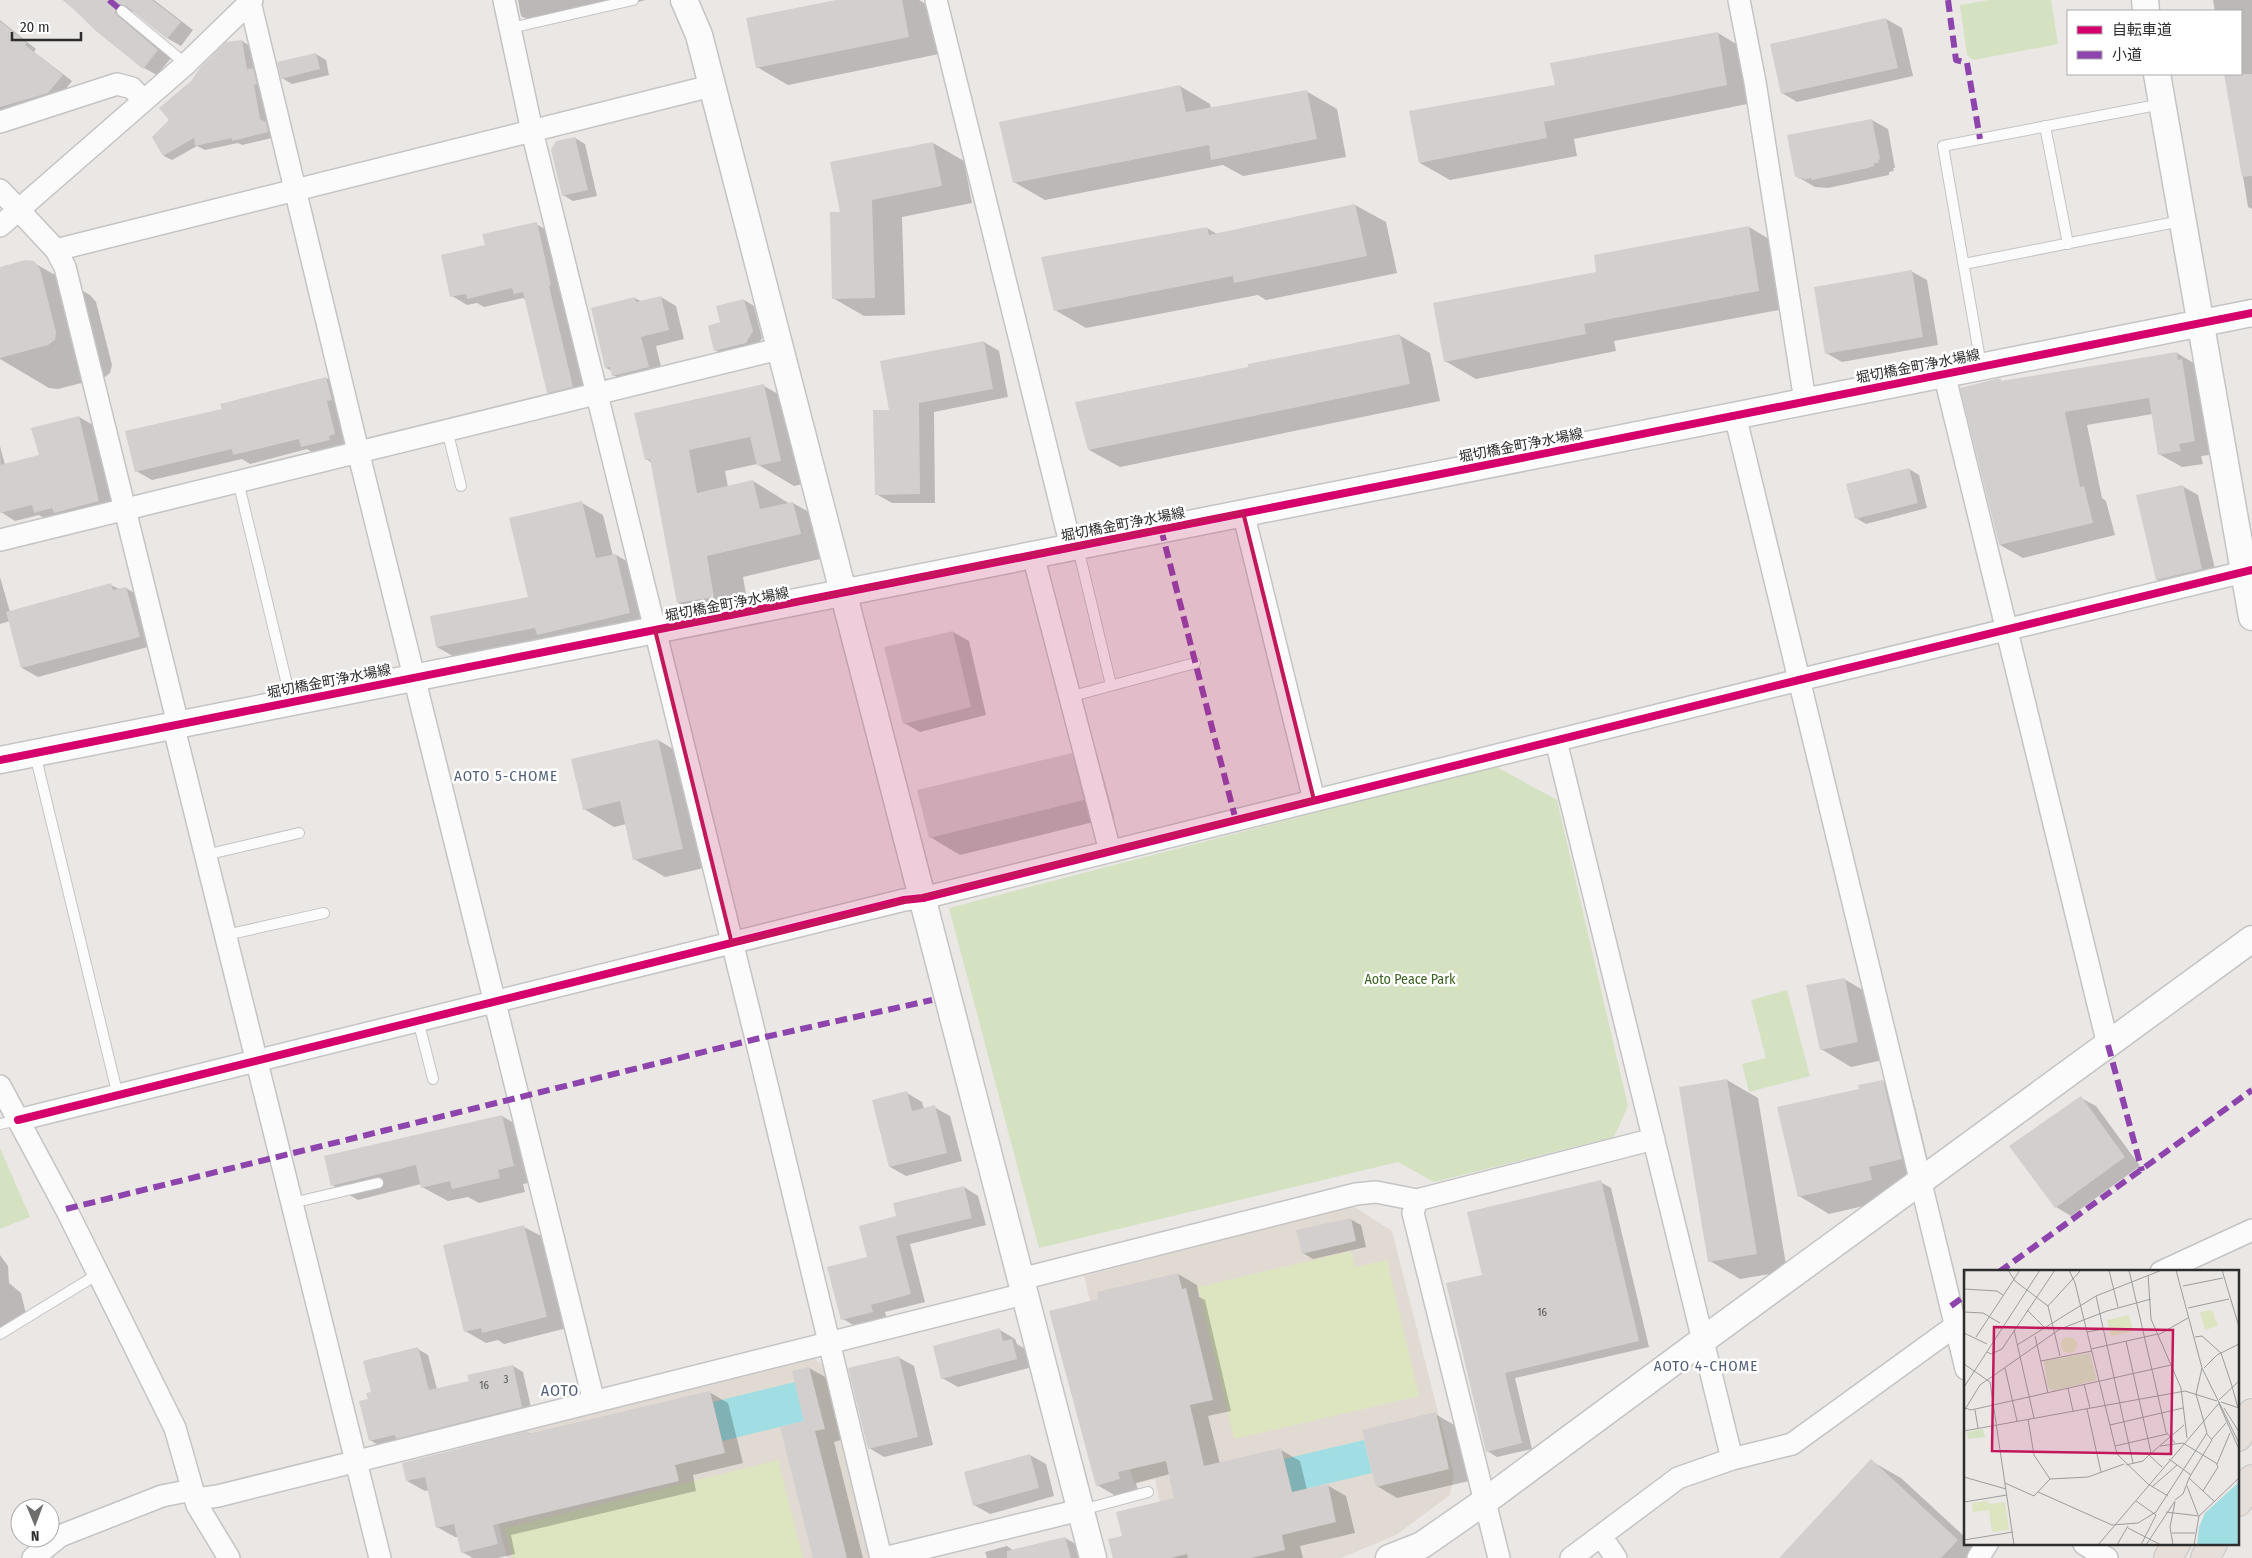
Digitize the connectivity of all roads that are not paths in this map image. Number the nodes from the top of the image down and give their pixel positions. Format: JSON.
{"nodes":[{"id":1,"x":504,"y":0,"type":"edge"},
{"id":2,"x":633,"y":0,"type":"edge"},
{"id":3,"x":684,"y":0,"type":"edge"},
{"id":4,"x":936,"y":0,"type":"edge"},
{"id":5,"x":1739,"y":0,"type":"edge"},
{"id":6,"x":256,"y":1,"type":"edge"},
{"id":7,"x":122,"y":11,"type":"dead end"},
{"id":8,"x":511,"y":28,"type":"junction"},
{"id":9,"x":186,"y":64,"type":"junction"},
{"id":10,"x":2157,"y":75,"type":"edge"},
{"id":11,"x":711,"y":86,"type":"junction"},
{"id":12,"x":143,"y":100,"type":"junction"},
{"id":13,"x":2162,"y":104,"type":"junction"},
{"id":14,"x":0,"y":122,"type":"edge"},
{"id":15,"x":2044,"y":126,"type":"junction"},
{"id":16,"x":532,"y":131,"type":"junction"},
{"id":17,"x":295,"y":189,"type":"junction"},
{"id":18,"x":0,"y":190,"type":"edge"},
{"id":19,"x":18,"y":210,"type":"junction"},
{"id":20,"x":2182,"y":221,"type":"junction"},
{"id":21,"x":0,"y":226,"type":"edge"},
{"id":22,"x":2068,"y":244,"type":"junction"},
{"id":23,"x":56,"y":250,"type":"junction"},
{"id":24,"x":1964,"y":264,"type":"junction"},
{"id":25,"x":2252,"y":313,"type":"edge"},
{"id":26,"x":2200,"y":323,"type":"junction"},
{"id":27,"x":779,"y":348,"type":"junction"},
{"id":28,"x":1981,"y":366,"type":"junction"},
{"id":29,"x":1944,"y":373,"type":"junction"},
{"id":30,"x":597,"y":394,"type":"junction"},
{"id":31,"x":1805,"y":401,"type":"junction"},
{"id":32,"x":1735,"y":415,"type":"junction"},
{"id":33,"x":447,"y":430,"type":"junction"},
{"id":34,"x":358,"y":451,"type":"junction"},
{"id":35,"x":238,"y":481,"type":"junction"},
{"id":36,"x":461,"y":486,"type":"dead end"},
{"id":37,"x":124,"y":510,"type":"junction"},
{"id":38,"x":1243,"y":512,"type":"junction"},
{"id":39,"x":0,"y":540,"type":"edge"},
{"id":40,"x":1074,"y":546,"type":"junction"},
{"id":41,"x":1033,"y":555,"type":"junction"},
{"id":42,"x":2248,"y":571,"type":"edge"},
{"id":43,"x":842,"y":594,"type":"junction"},
{"id":44,"x":2252,"y":617,"type":"edge"},
{"id":45,"x":655,"y":630,"type":"junction"},
{"id":46,"x":2008,"y":630,"type":"junction"},
{"id":47,"x":1195,"y":663,"type":"dead end"},
{"id":48,"x":415,"y":677,"type":"junction"},
{"id":49,"x":1798,"y":680,"type":"junction"},
{"id":50,"x":1111,"y":685,"type":"junction"},
{"id":51,"x":1069,"y":697,"type":"junction"},
{"id":52,"x":291,"y":702,"type":"junction"},
{"id":53,"x":176,"y":724,"type":"junction"},
{"id":54,"x":1556,"y":741,"type":"junction"},
{"id":55,"x":35,"y":753,"type":"junction"},
{"id":56,"x":0,"y":760,"type":"edge"},
{"id":57,"x":1314,"y":800,"type":"junction"},
{"id":58,"x":298,"y":833,"type":"dead end"},
{"id":59,"x":1110,"y":851,"type":"junction"},
{"id":60,"x":205,"y":855,"type":"junction"},
{"id":61,"x":923,"y":898,"type":"junction"},
{"id":62,"x":324,"y":913,"type":"dead end"},
{"id":63,"x":226,"y":935,"type":"junction"},
{"id":64,"x":2252,"y":939,"type":"edge"},
{"id":65,"x":732,"y":944,"type":"junction"},
{"id":66,"x":495,"y":1002,"type":"junction"},
{"id":67,"x":418,"y":1020,"type":"junction"},
{"id":68,"x":2108,"y":1045,"type":"junction"},
{"id":69,"x":257,"y":1060,"type":"junction"},
{"id":70,"x":434,"y":1079,"type":"dead end"},
{"id":71,"x":0,"y":1086,"type":"edge"},
{"id":72,"x":118,"y":1096,"type":"junction"},
{"id":73,"x":9,"y":1122,"type":"edge"},
{"id":74,"x":1654,"y":1139,"type":"junction"},
{"id":75,"x":1921,"y":1180,"type":"junction"},
{"id":76,"x":378,"y":1182,"type":"dead end"},
{"id":77,"x":1417,"y":1200,"type":"junction"},
{"id":78,"x":292,"y":1203,"type":"junction"},
{"id":79,"x":2252,"y":1230,"type":"edge"},
{"id":80,"x":2165,"y":1270,"type":"edge"},
{"id":81,"x":98,"y":1274,"type":"junction"},
{"id":82,"x":1022,"y":1286,"type":"junction"},
{"id":83,"x":1956,"y":1326,"type":"junction"},
{"id":84,"x":0,"y":1334,"type":"edge"},
{"id":85,"x":1703,"y":1340,"type":"junction"},
{"id":86,"x":829,"y":1343,"type":"junction"},
{"id":87,"x":1964,"y":1360,"type":"edge"},
{"id":88,"x":594,"y":1402,"type":"junction"},
{"id":89,"x":2252,"y":1413,"type":"edge"},
{"id":90,"x":2240,"y":1434,"type":"edge"},
{"id":91,"x":1732,"y":1459,"type":"junction"},
{"id":92,"x":357,"y":1460,"type":"junction"},
{"id":93,"x":2252,"y":1479,"type":"edge"},
{"id":94,"x":1148,"y":1492,"type":"dead end"},
{"id":95,"x":194,"y":1494,"type":"junction"},
{"id":96,"x":2240,"y":1499,"type":"edge"},
{"id":97,"x":1484,"y":1502,"type":"junction"},
{"id":98,"x":1080,"y":1510,"type":"junction"},
{"id":99,"x":1602,"y":1537,"type":"junction"},
{"id":100,"x":1986,"y":1546,"type":"edge"},
{"id":101,"x":2087,"y":1546,"type":"edge"},
{"id":102,"x":2175,"y":1546,"type":"edge"},
{"id":103,"x":2212,"y":1546,"type":"edge"},
{"id":104,"x":32,"y":1558,"type":"edge"},
{"id":105,"x":229,"y":1558,"type":"edge"},
{"id":106,"x":380,"y":1558,"type":"edge"},
{"id":107,"x":882,"y":1558,"type":"edge"},
{"id":108,"x":1093,"y":1558,"type":"edge"},
{"id":109,"x":1390,"y":1558,"type":"edge"},
{"id":110,"x":1499,"y":1558,"type":"edge"},
{"id":111,"x":1571,"y":1558,"type":"edge"},
{"id":112,"x":1616,"y":1558,"type":"edge"},
{"id":113,"x":1978,"y":1558,"type":"edge"},
{"id":114,"x":2107,"y":1558,"type":"edge"},
{"id":115,"x":2168,"y":1558,"type":"edge"},
{"id":116,"x":2205,"y":1558,"type":"edge"}],
"edges":[{"from":1,"to":8,"type":"street"},
{"from":2,"to":8,"type":"lane"},
{"from":3,"to":11,"type":"street"},
{"from":4,"to":40,"type":"street"},
{"from":5,"to":31,"type":"street"},
{"from":6,"to":9,"type":"street"},
{"from":6,"to":17,"type":"street"},
{"from":7,"to":9,"type":"lane"},
{"from":8,"to":16,"type":"street"},
{"from":9,"to":12,"type":"street"},
{"from":10,"to":13,"type":"street"},
{"from":11,"to":16,"type":"street"},
{"from":11,"to":27,"type":"street"},
{"from":12,"to":14,"type":"street"},
{"from":12,"to":19,"type":"street"},
{"from":13,"to":15,"type":"lane"},
{"from":13,"to":20,"type":"street"},
{"from":15,"to":22,"type":"lane"},
{"from":15,"to":24,"type":"lane"},
{"from":16,"to":17,"type":"street"},
{"from":16,"to":30,"type":"street"},
{"from":17,"to":23,"type":"street"},
{"from":17,"to":34,"type":"street"},
{"from":18,"to":19,"type":"street"},
{"from":19,"to":21,"type":"street"},
{"from":19,"to":23,"type":"street"},
{"from":20,"to":22,"type":"lane"},
{"from":20,"to":26,"type":"street"},
{"from":22,"to":24,"type":"lane"},
{"from":23,"to":37,"type":"street"},
{"from":24,"to":28,"type":"lane"},
{"from":25,"to":26,"type":"street","name":"堀切橋金町浄水場線"},
{"from":26,"to":28,"type":"street","name":"堀切橋金町浄水場線"},
{"from":26,"to":42,"type":"street"},
{"from":27,"to":30,"type":"street"},
{"from":27,"to":43,"type":"street"},
{"from":28,"to":29,"type":"street","name":"堀切橋金町浄水場線"},
{"from":29,"to":31,"type":"street","name":"堀切橋金町浄水場線"},
{"from":29,"to":46,"type":"street"},
{"from":30,"to":33,"type":"street"},
{"from":30,"to":45,"type":"street"},
{"from":31,"to":32,"type":"street","name":"堀切橋金町浄水場線"},
{"from":32,"to":38,"type":"street","name":"堀切橋金町浄水場線"},
{"from":32,"to":49,"type":"street"},
{"from":33,"to":34,"type":"street"},
{"from":33,"to":36,"type":"lane"},
{"from":34,"to":35,"type":"street"},
{"from":34,"to":48,"type":"street"},
{"from":35,"to":37,"type":"street"},
{"from":35,"to":52,"type":"lane"},
{"from":37,"to":39,"type":"street"},
{"from":37,"to":53,"type":"street"},
{"from":38,"to":40,"type":"street","name":"堀切橋金町浄水場線"},
{"from":38,"to":57,"type":"street"},
{"from":40,"to":41,"type":"street","name":"堀切橋金町浄水場線"},
{"from":40,"to":50,"type":"lane"},
{"from":41,"to":43,"type":"street","name":"堀切橋金町浄水場線"},
{"from":41,"to":51,"type":"street"},
{"from":42,"to":44,"type":"street"},
{"from":42,"to":46,"type":"street"},
{"from":43,"to":45,"type":"street","name":"堀切橋金町浄水場線"},
{"from":43,"to":61,"type":"street"},
{"from":45,"to":48,"type":"street","name":"堀切橋金町浄水場線"},
{"from":45,"to":65,"type":"street"},
{"from":46,"to":49,"type":"street"},
{"from":46,"to":68,"type":"street"},
{"from":47,"to":50,"type":"lane"},
{"from":48,"to":52,"type":"street","name":"堀切橋金町浄水場線"},
{"from":48,"to":66,"type":"street"},
{"from":49,"to":54,"type":"street"},
{"from":49,"to":75,"type":"street"},
{"from":50,"to":51,"type":"lane"},
{"from":51,"to":59,"type":"street"},
{"from":52,"to":53,"type":"street","name":"堀切橋金町浄水場線"},
{"from":53,"to":55,"type":"street","name":"堀切橋金町浄水場線"},
{"from":53,"to":60,"type":"street"},
{"from":54,"to":57,"type":"street"},
{"from":54,"to":74,"type":"street"},
{"from":55,"to":56,"type":"street","name":"堀切橋金町浄水場線"},
{"from":55,"to":72,"type":"lane"},
{"from":57,"to":59,"type":"street"},
{"from":58,"to":60,"type":"lane"},
{"from":59,"to":61,"type":"street"},
{"from":60,"to":63,"type":"street"},
{"from":61,"to":65,"type":"street"},
{"from":61,"to":82,"type":"street"},
{"from":62,"to":63,"type":"lane"},
{"from":63,"to":69,"type":"street"},
{"from":64,"to":68,"type":"street"},
{"from":65,"to":66,"type":"street"},
{"from":65,"to":86,"type":"street"},
{"from":66,"to":67,"type":"street"},
{"from":66,"to":88,"type":"street"},
{"from":67,"to":69,"type":"street"},
{"from":67,"to":70,"type":"lane"},
{"from":68,"to":75,"type":"street"},
{"from":69,"to":72,"type":"street"},
{"from":69,"to":78,"type":"street"},
{"from":71,"to":73,"type":"street"},
{"from":72,"to":73,"type":"street"},
{"from":73,"to":81,"type":"street"},
{"from":74,"to":77,"type":"street"},
{"from":74,"to":85,"type":"street"},
{"from":75,"to":83,"type":"street"},
{"from":75,"to":85,"type":"street"},
{"from":76,"to":78,"type":"lane"},
{"from":77,"to":82,"type":"street"},
{"from":77,"to":97,"type":"street"},
{"from":78,"to":92,"type":"street"},
{"from":79,"to":80,"type":"street"},
{"from":81,"to":84,"type":"lane"},
{"from":81,"to":95,"type":"street"},
{"from":82,"to":86,"type":"street"},
{"from":82,"to":98,"type":"street"},
{"from":83,"to":87,"type":"street"},
{"from":83,"to":91,"type":"street"},
{"from":85,"to":91,"type":"street"},
{"from":85,"to":97,"type":"street"},
{"from":86,"to":88,"type":"street"},
{"from":86,"to":107,"type":"street"},
{"from":88,"to":92,"type":"street"},
{"from":89,"to":90,"type":"highway"},
{"from":91,"to":99,"type":"street"},
{"from":92,"to":95,"type":"street"},
{"from":92,"to":106,"type":"street"},
{"from":93,"to":96,"type":"highway"},
{"from":94,"to":98,"type":"lane"},
{"from":95,"to":104,"type":"street"},
{"from":95,"to":105,"type":"street"},
{"from":97,"to":109,"type":"street"},
{"from":97,"to":110,"type":"street"},
{"from":98,"to":107,"type":"street"},
{"from":98,"to":108,"type":"street"},
{"from":99,"to":111,"type":"street"},
{"from":99,"to":112,"type":"street"},
{"from":100,"to":113,"type":"street"},
{"from":101,"to":114,"type":"street"},
{"from":102,"to":115,"type":"highway"},
{"from":103,"to":116,"type":"highway"}]}
